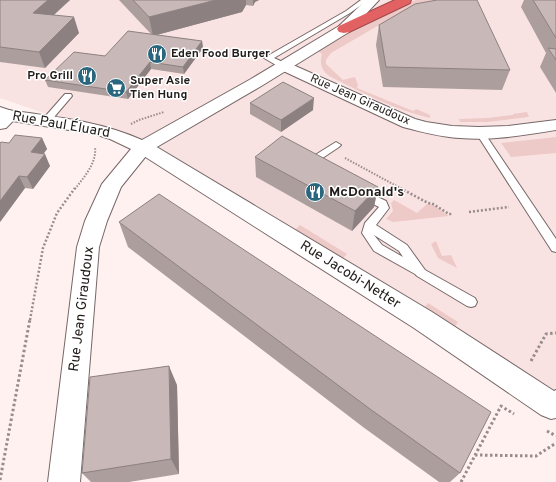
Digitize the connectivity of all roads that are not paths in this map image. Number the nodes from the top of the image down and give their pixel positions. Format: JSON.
{"nodes":[{"id":1,"x":365,"y":0,"type":"edge"},
{"id":2,"x":373,"y":0,"type":"edge"},
{"id":3,"x":405,"y":0,"type":"edge"},
{"id":4,"x":344,"y":29,"type":"junction"},
{"id":5,"x":284,"y":66,"type":"junction"},
{"id":6,"x":68,"y":96,"type":"dead end"},
{"id":7,"x":2,"y":116,"type":"edge"},
{"id":8,"x":46,"y":121,"type":"junction"},
{"id":9,"x":556,"y":125,"type":"edge"},
{"id":10,"x":480,"y":134,"type":"junction"},
{"id":11,"x":336,"y":145,"type":"dead end"},
{"id":12,"x":143,"y":147,"type":"junction"},
{"id":13,"x":324,"y":172,"type":"edge"},
{"id":14,"x":351,"y":187,"type":"edge"},
{"id":15,"x":556,"y":248,"type":"edge"},
{"id":16,"x":471,"y":302,"type":"dead end"},
{"id":17,"x":554,"y":410,"type":"edge"},
{"id":18,"x":64,"y":482,"type":"edge"}],
"edges":[{"from":1,"to":5,"type":"lane"},
{"from":2,"to":4,"type":"street","name":"Rue Jean Giraudoux"},
{"from":3,"to":4,"type":"highway"},
{"from":4,"to":5,"type":"street","name":"Rue Jean Giraudoux"},
{"from":5,"to":10,"type":"street","name":"Rue Jean Giraudoux"},
{"from":5,"to":12,"type":"street","name":"Rue Jean Giraudoux"},
{"from":6,"to":8,"type":"lane"},
{"from":7,"to":8,"type":"street","name":"Rue Paul Éluard"},
{"from":8,"to":12,"type":"street","name":"Rue Paul Éluard"},
{"from":9,"to":10,"type":"street","name":"Rue Jean Giraudoux"},
{"from":10,"to":15,"type":"lane"},
{"from":11,"to":13,"type":"lane"},
{"from":12,"to":17,"type":"street","name":"Rue Jacobi-Netter"},
{"from":12,"to":18,"type":"street","name":"Rue Jean Giraudoux"},
{"from":14,"to":16,"type":"lane"}]}
